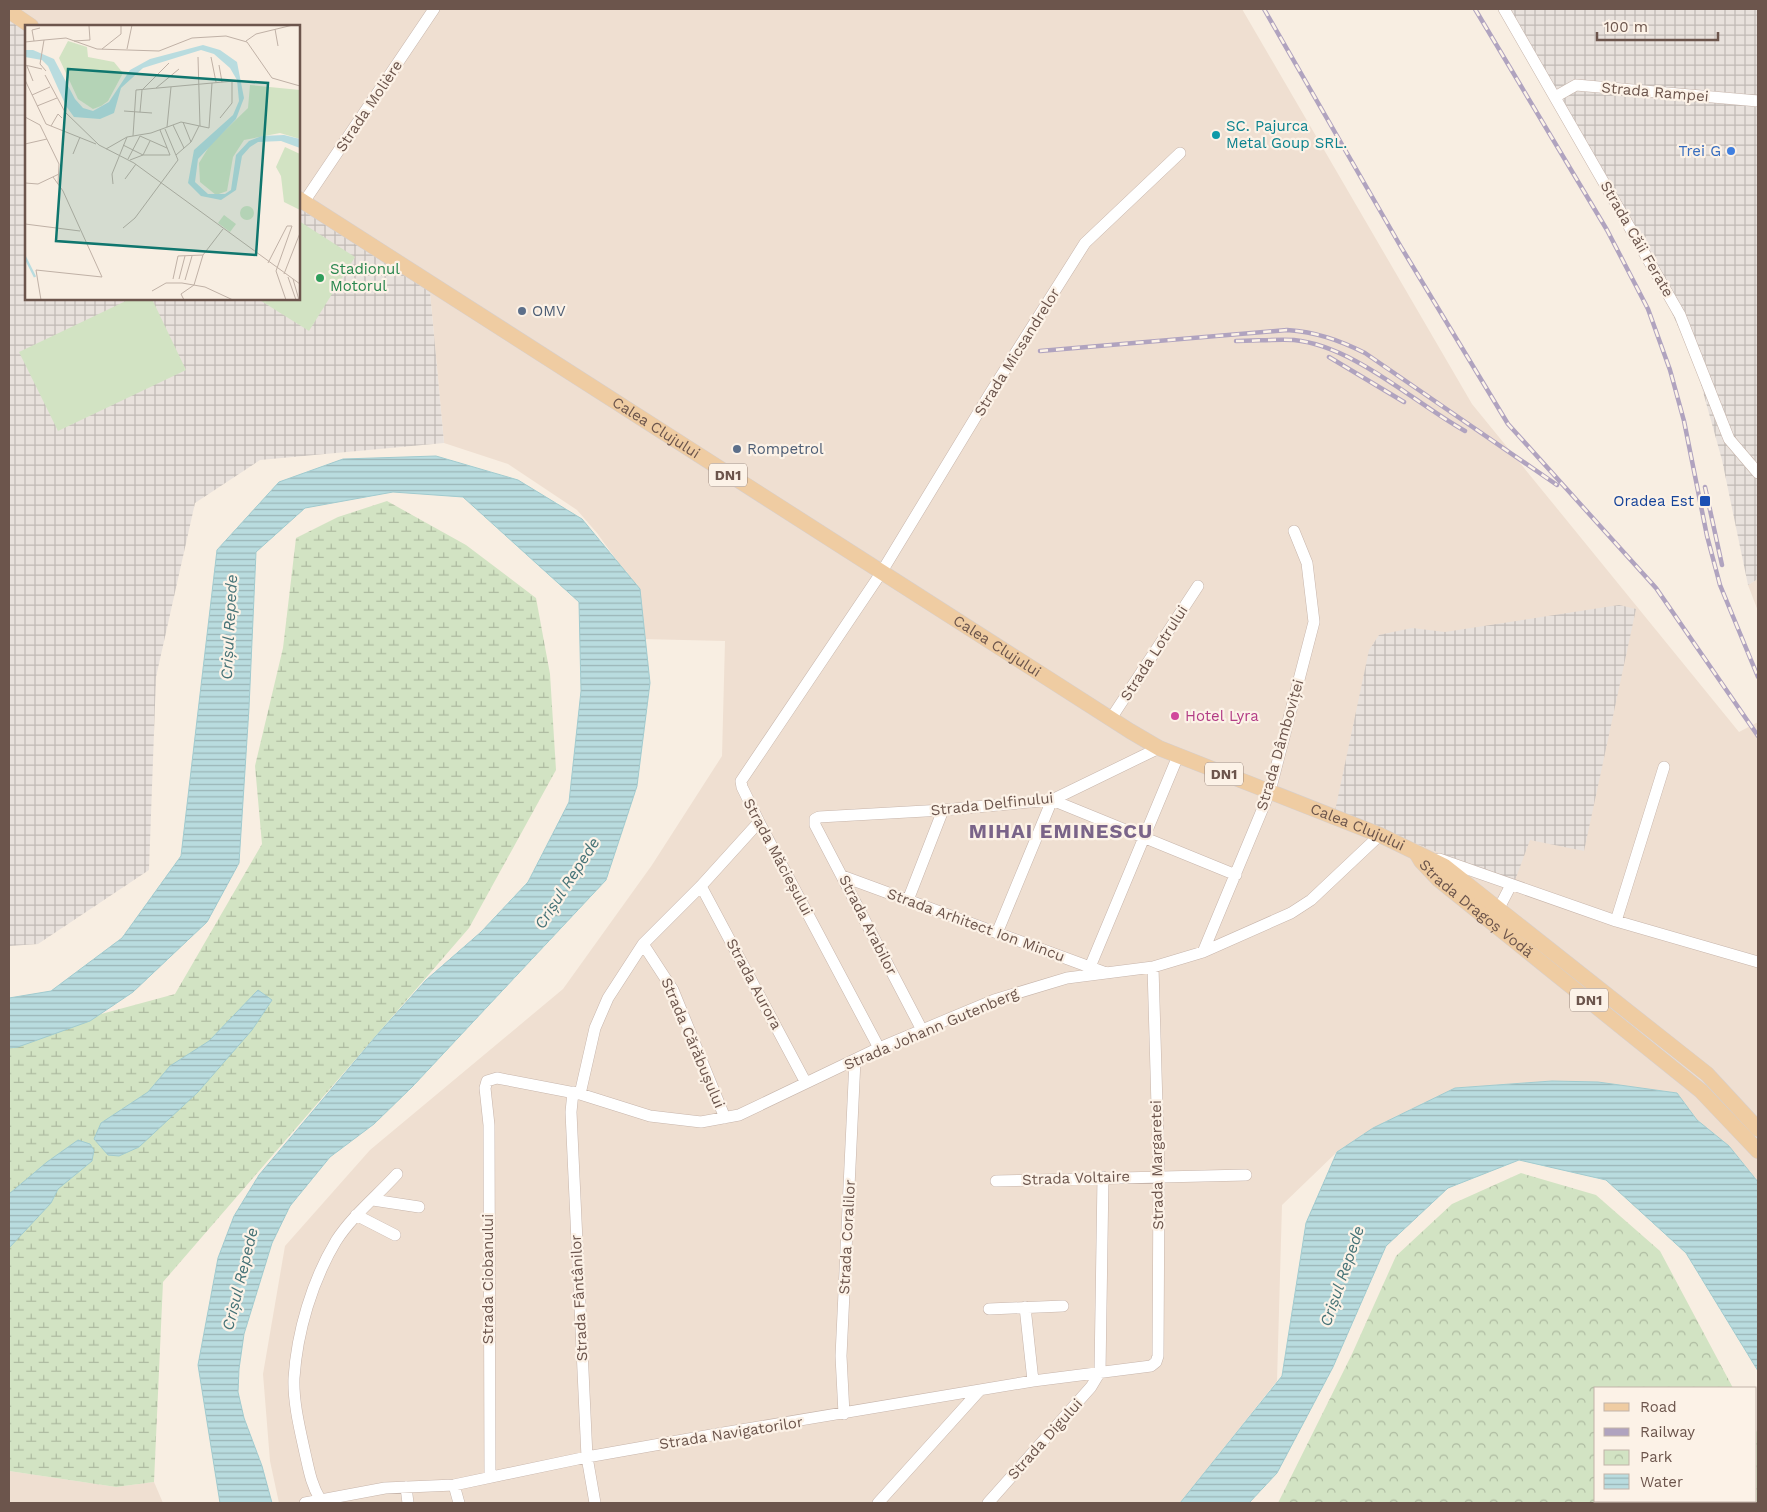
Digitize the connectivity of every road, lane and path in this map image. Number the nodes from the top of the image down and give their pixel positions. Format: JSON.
{"nodes":[{"id":1,"x":434,"y":9,"type":"edge"},
{"id":2,"x":1504,"y":9,"type":"edge"},
{"id":3,"x":9,"y":11,"type":"edge"},
{"id":4,"x":30,"y":25,"type":"edge"},
{"id":5,"x":1555,"y":97,"type":"junction"},
{"id":6,"x":1758,"y":101,"type":"edge"},
{"id":7,"x":1180,"y":152,"type":"dead end"},
{"id":8,"x":302,"y":201,"type":"edge"},
{"id":9,"x":1758,"y":473,"type":"edge"},
{"id":10,"x":1294,"y":531,"type":"dead end"},
{"id":11,"x":881,"y":573,"type":"junction"},
{"id":12,"x":1198,"y":586,"type":"dead end"},
{"id":13,"x":1110,"y":720,"type":"junction"},
{"id":14,"x":1159,"y":748,"type":"junction"},
{"id":15,"x":1178,"y":756,"type":"junction"},
{"id":16,"x":1664,"y":767,"type":"dead end"},
{"id":17,"x":1270,"y":791,"type":"junction"},
{"id":18,"x":1052,"y":800,"type":"junction"},
{"id":19,"x":943,"y":810,"type":"junction"},
{"id":20,"x":816,"y":819,"type":"joint"},
{"id":21,"x":759,"y":822,"type":"junction"},
{"id":22,"x":1380,"y":835,"type":"junction"},
{"id":23,"x":1143,"y":838,"type":"junction"},
{"id":24,"x":1417,"y":853,"type":"junction"},
{"id":25,"x":1236,"y":875,"type":"junction"},
{"id":26,"x":842,"y":876,"type":"junction"},
{"id":27,"x":1439,"y":880,"type":"junction"},
{"id":28,"x":1511,"y":885,"type":"junction"},
{"id":29,"x":701,"y":886,"type":"junction"},
{"id":30,"x":908,"y":900,"type":"junction"},
{"id":31,"x":1498,"y":910,"type":"junction"},
{"id":32,"x":1616,"y":921,"type":"junction"},
{"id":33,"x":1508,"y":927,"type":"junction"},
{"id":34,"x":997,"y":933,"type":"junction"},
{"id":35,"x":642,"y":944,"type":"junction"},
{"id":36,"x":1203,"y":952,"type":"junction"},
{"id":37,"x":1758,"y":962,"type":"edge"},
{"id":38,"x":1090,"y":967,"type":"junction"},
{"id":39,"x":1153,"y":967,"type":"junction"},
{"id":40,"x":1109,"y":974,"type":"junction"},
{"id":41,"x":922,"y":1030,"type":"junction"},
{"id":42,"x":879,"y":1048,"type":"junction"},
{"id":43,"x":855,"y":1060,"type":"junction"},
{"id":44,"x":488,"y":1081,"type":"joint"},
{"id":45,"x":806,"y":1082,"type":"junction"},
{"id":46,"x":576,"y":1093,"type":"junction"},
{"id":47,"x":725,"y":1118,"type":"junction"},
{"id":48,"x":1758,"y":1129,"type":"edge"},
{"id":49,"x":1758,"y":1151,"type":"edge"},
{"id":50,"x":397,"y":1174,"type":"dead end"},
{"id":51,"x":1246,"y":1175,"type":"dead end"},
{"id":52,"x":1158,"y":1176,"type":"junction"},
{"id":53,"x":1103,"y":1177,"type":"junction"},
{"id":54,"x":996,"y":1181,"type":"dead end"},
{"id":55,"x":373,"y":1200,"type":"junction"},
{"id":56,"x":419,"y":1207,"type":"dead end"},
{"id":57,"x":356,"y":1215,"type":"junction"},
{"id":58,"x":395,"y":1235,"type":"dead end"},
{"id":59,"x":1063,"y":1306,"type":"dead end"},
{"id":60,"x":1026,"y":1307,"type":"junction"},
{"id":61,"x":989,"y":1308,"type":"dead end"},
{"id":62,"x":1156,"y":1362,"type":"joint"},
{"id":63,"x":1100,"y":1372,"type":"junction"},
{"id":64,"x":1033,"y":1381,"type":"junction"},
{"id":65,"x":980,"y":1390,"type":"junction"},
{"id":66,"x":844,"y":1414,"type":"junction"},
{"id":67,"x":586,"y":1457,"type":"junction"},
{"id":68,"x":490,"y":1477,"type":"junction"},
{"id":69,"x":454,"y":1485,"type":"junction"},
{"id":70,"x":406,"y":1488,"type":"junction"},
{"id":71,"x":320,"y":1499,"type":"junction"},
{"id":72,"x":305,"y":1503,"type":"edge"},
{"id":73,"x":408,"y":1503,"type":"edge"},
{"id":74,"x":459,"y":1503,"type":"edge"},
{"id":75,"x":595,"y":1503,"type":"edge"},
{"id":76,"x":878,"y":1503,"type":"edge"},
{"id":77,"x":988,"y":1503,"type":"edge"}],
"edges":[{"from":1,"to":8,"type":"street","name":"Strada Molière"},
{"from":2,"to":5,"type":"street","name":"Strada Căii Ferate"},
{"from":3,"to":4,"type":"main road"},
{"from":5,"to":6,"type":"street","name":"Strada Rampei"},
{"from":5,"to":9,"type":"street","name":"Strada Căii Ferate"},
{"from":7,"to":11,"type":"street","name":"Strada Micsandrelor"},
{"from":8,"to":11,"type":"main road","name":"Calea Clujului","number":"DN1"},
{"from":10,"to":17,"type":"street","name":"Strada Dâmboviței"},
{"from":11,"to":13,"type":"main road","name":"Calea Clujului","number":"DN1"},
{"from":11,"to":21,"type":"street","name":"Strada Măcieșului"},
{"from":12,"to":13,"type":"street","name":"Strada Lotrului"},
{"from":13,"to":14,"type":"main road","name":"Calea Clujului","number":"DN1"},
{"from":14,"to":15,"type":"main road","name":"Calea Clujului","number":"DN1"},
{"from":14,"to":18,"type":"street","name":"Strada Delfinului"},
{"from":15,"to":17,"type":"main road","name":"Calea Clujului","number":"DN1"},
{"from":15,"to":23,"type":"street"},
{"from":16,"to":32,"type":"street"},
{"from":17,"to":22,"type":"main road","name":"Calea Clujului","number":"DN1"},
{"from":17,"to":25,"type":"street","name":"Strada Dâmboviței"},
{"from":18,"to":19,"type":"street","name":"Strada Delfinului"},
{"from":18,"to":23,"type":"street"},
{"from":18,"to":34,"type":"street"},
{"from":19,"to":20,"type":"street","name":"Strada Delfinului"},
{"from":19,"to":30,"type":"street"},
{"from":20,"to":26,"type":"street","name":"Strada Arabilor"},
{"from":21,"to":29,"type":"street","name":"Strada Fântânilor"},
{"from":21,"to":42,"type":"street","name":"Strada Măcieșului"},
{"from":22,"to":24,"type":"main road","name":"Calea Clujului","number":"DN1"},
{"from":22,"to":36,"type":"street","name":"Strada Johann Gutenberg"},
{"from":23,"to":25,"type":"street"},
{"from":23,"to":38,"type":"street"},
{"from":24,"to":27,"type":"main road","name":"Strada Dragoș Vodă","number":"DN1"},
{"from":24,"to":28,"type":"street","name":"Calea Clujului"},
{"from":24,"to":31,"type":"main road","name":"Strada Dragoș Vodă","number":"DN1"},
{"from":25,"to":36,"type":"street","name":"Strada Dâmboviței"},
{"from":26,"to":30,"type":"street","name":"Strada Arhitect Ion Mincu"},
{"from":26,"to":41,"type":"street","name":"Strada Arabilor"},
{"from":27,"to":31,"type":"main road"},
{"from":27,"to":33,"type":"main road","name":"Strada Dragoș Vodă","number":"DN1"},
{"from":28,"to":31,"type":"street"},
{"from":28,"to":32,"type":"street","name":"Calea Clujului"},
{"from":29,"to":35,"type":"street","name":"Strada Fântânilor"},
{"from":29,"to":45,"type":"street","name":"Strada Aurora"},
{"from":30,"to":34,"type":"street","name":"Strada Arhitect Ion Mincu"},
{"from":31,"to":33,"type":"main road","name":"Strada Dragoș Vodă","number":"DN1"},
{"from":32,"to":37,"type":"street","name":"Calea Clujului"},
{"from":33,"to":48,"type":"main road","name":"Strada Dragoș Vodă","number":"DN1"},
{"from":33,"to":49,"type":"main road","name":"Strada Dragoș Vodă","number":"DN1"},
{"from":34,"to":38,"type":"street","name":"Strada Arhitect Ion Mincu"},
{"from":35,"to":46,"type":"street","name":"Strada Fântânilor"},
{"from":35,"to":47,"type":"street","name":"Strada Cărăbușului"},
{"from":36,"to":39,"type":"street","name":"Strada Johann Gutenberg"},
{"from":38,"to":40,"type":"street","name":"Strada Arhitect Ion Mincu"},
{"from":39,"to":40,"type":"street","name":"Strada Johann Gutenberg"},
{"from":39,"to":52,"type":"street","name":"Strada Margaretei"},
{"from":40,"to":41,"type":"street","name":"Strada Johann Gutenberg"},
{"from":41,"to":42,"type":"street","name":"Strada Johann Gutenberg"},
{"from":42,"to":43,"type":"street","name":"Strada Johann Gutenberg"},
{"from":43,"to":45,"type":"street","name":"Strada Johann Gutenberg"},
{"from":43,"to":66,"type":"street","name":"Strada Coralilor"},
{"from":44,"to":46,"type":"street","name":"Strada Johann Gutenberg"},
{"from":44,"to":68,"type":"street","name":"Strada Ciobanului"},
{"from":45,"to":47,"type":"street","name":"Strada Johann Gutenberg"},
{"from":46,"to":47,"type":"street","name":"Strada Johann Gutenberg"},
{"from":46,"to":67,"type":"street","name":"Strada Fântânilor"},
{"from":50,"to":55,"type":"street"},
{"from":51,"to":52,"type":"street","name":"Strada Voltaire"},
{"from":52,"to":53,"type":"street","name":"Strada Voltaire"},
{"from":52,"to":62,"type":"street","name":"Strada Margaretei"},
{"from":53,"to":54,"type":"street","name":"Strada Voltaire"},
{"from":53,"to":63,"type":"street"},
{"from":55,"to":56,"type":"street"},
{"from":55,"to":57,"type":"street"},
{"from":57,"to":58,"type":"street"},
{"from":57,"to":71,"type":"street"},
{"from":59,"to":60,"type":"street"},
{"from":60,"to":61,"type":"street"},
{"from":60,"to":64,"type":"street"},
{"from":62,"to":63,"type":"street","name":"Strada Navigatorilor"},
{"from":63,"to":64,"type":"street","name":"Strada Navigatorilor"},
{"from":63,"to":77,"type":"street","name":"Strada Digului"},
{"from":64,"to":65,"type":"street","name":"Strada Navigatorilor"},
{"from":65,"to":66,"type":"street","name":"Strada Navigatorilor"},
{"from":65,"to":76,"type":"street"},
{"from":66,"to":67,"type":"street","name":"Strada Navigatorilor"},
{"from":67,"to":68,"type":"street","name":"Strada Navigatorilor"},
{"from":67,"to":75,"type":"street","name":"Strada Fântânilor"},
{"from":68,"to":69,"type":"street","name":"Strada Navigatorilor"},
{"from":69,"to":70,"type":"street","name":"Strada Navigatorilor"},
{"from":69,"to":74,"type":"street"},
{"from":70,"to":71,"type":"street","name":"Strada Navigatorilor"},
{"from":70,"to":73,"type":"street"},
{"from":71,"to":72,"type":"street","name":"Strada Navigatorilor"}]}
